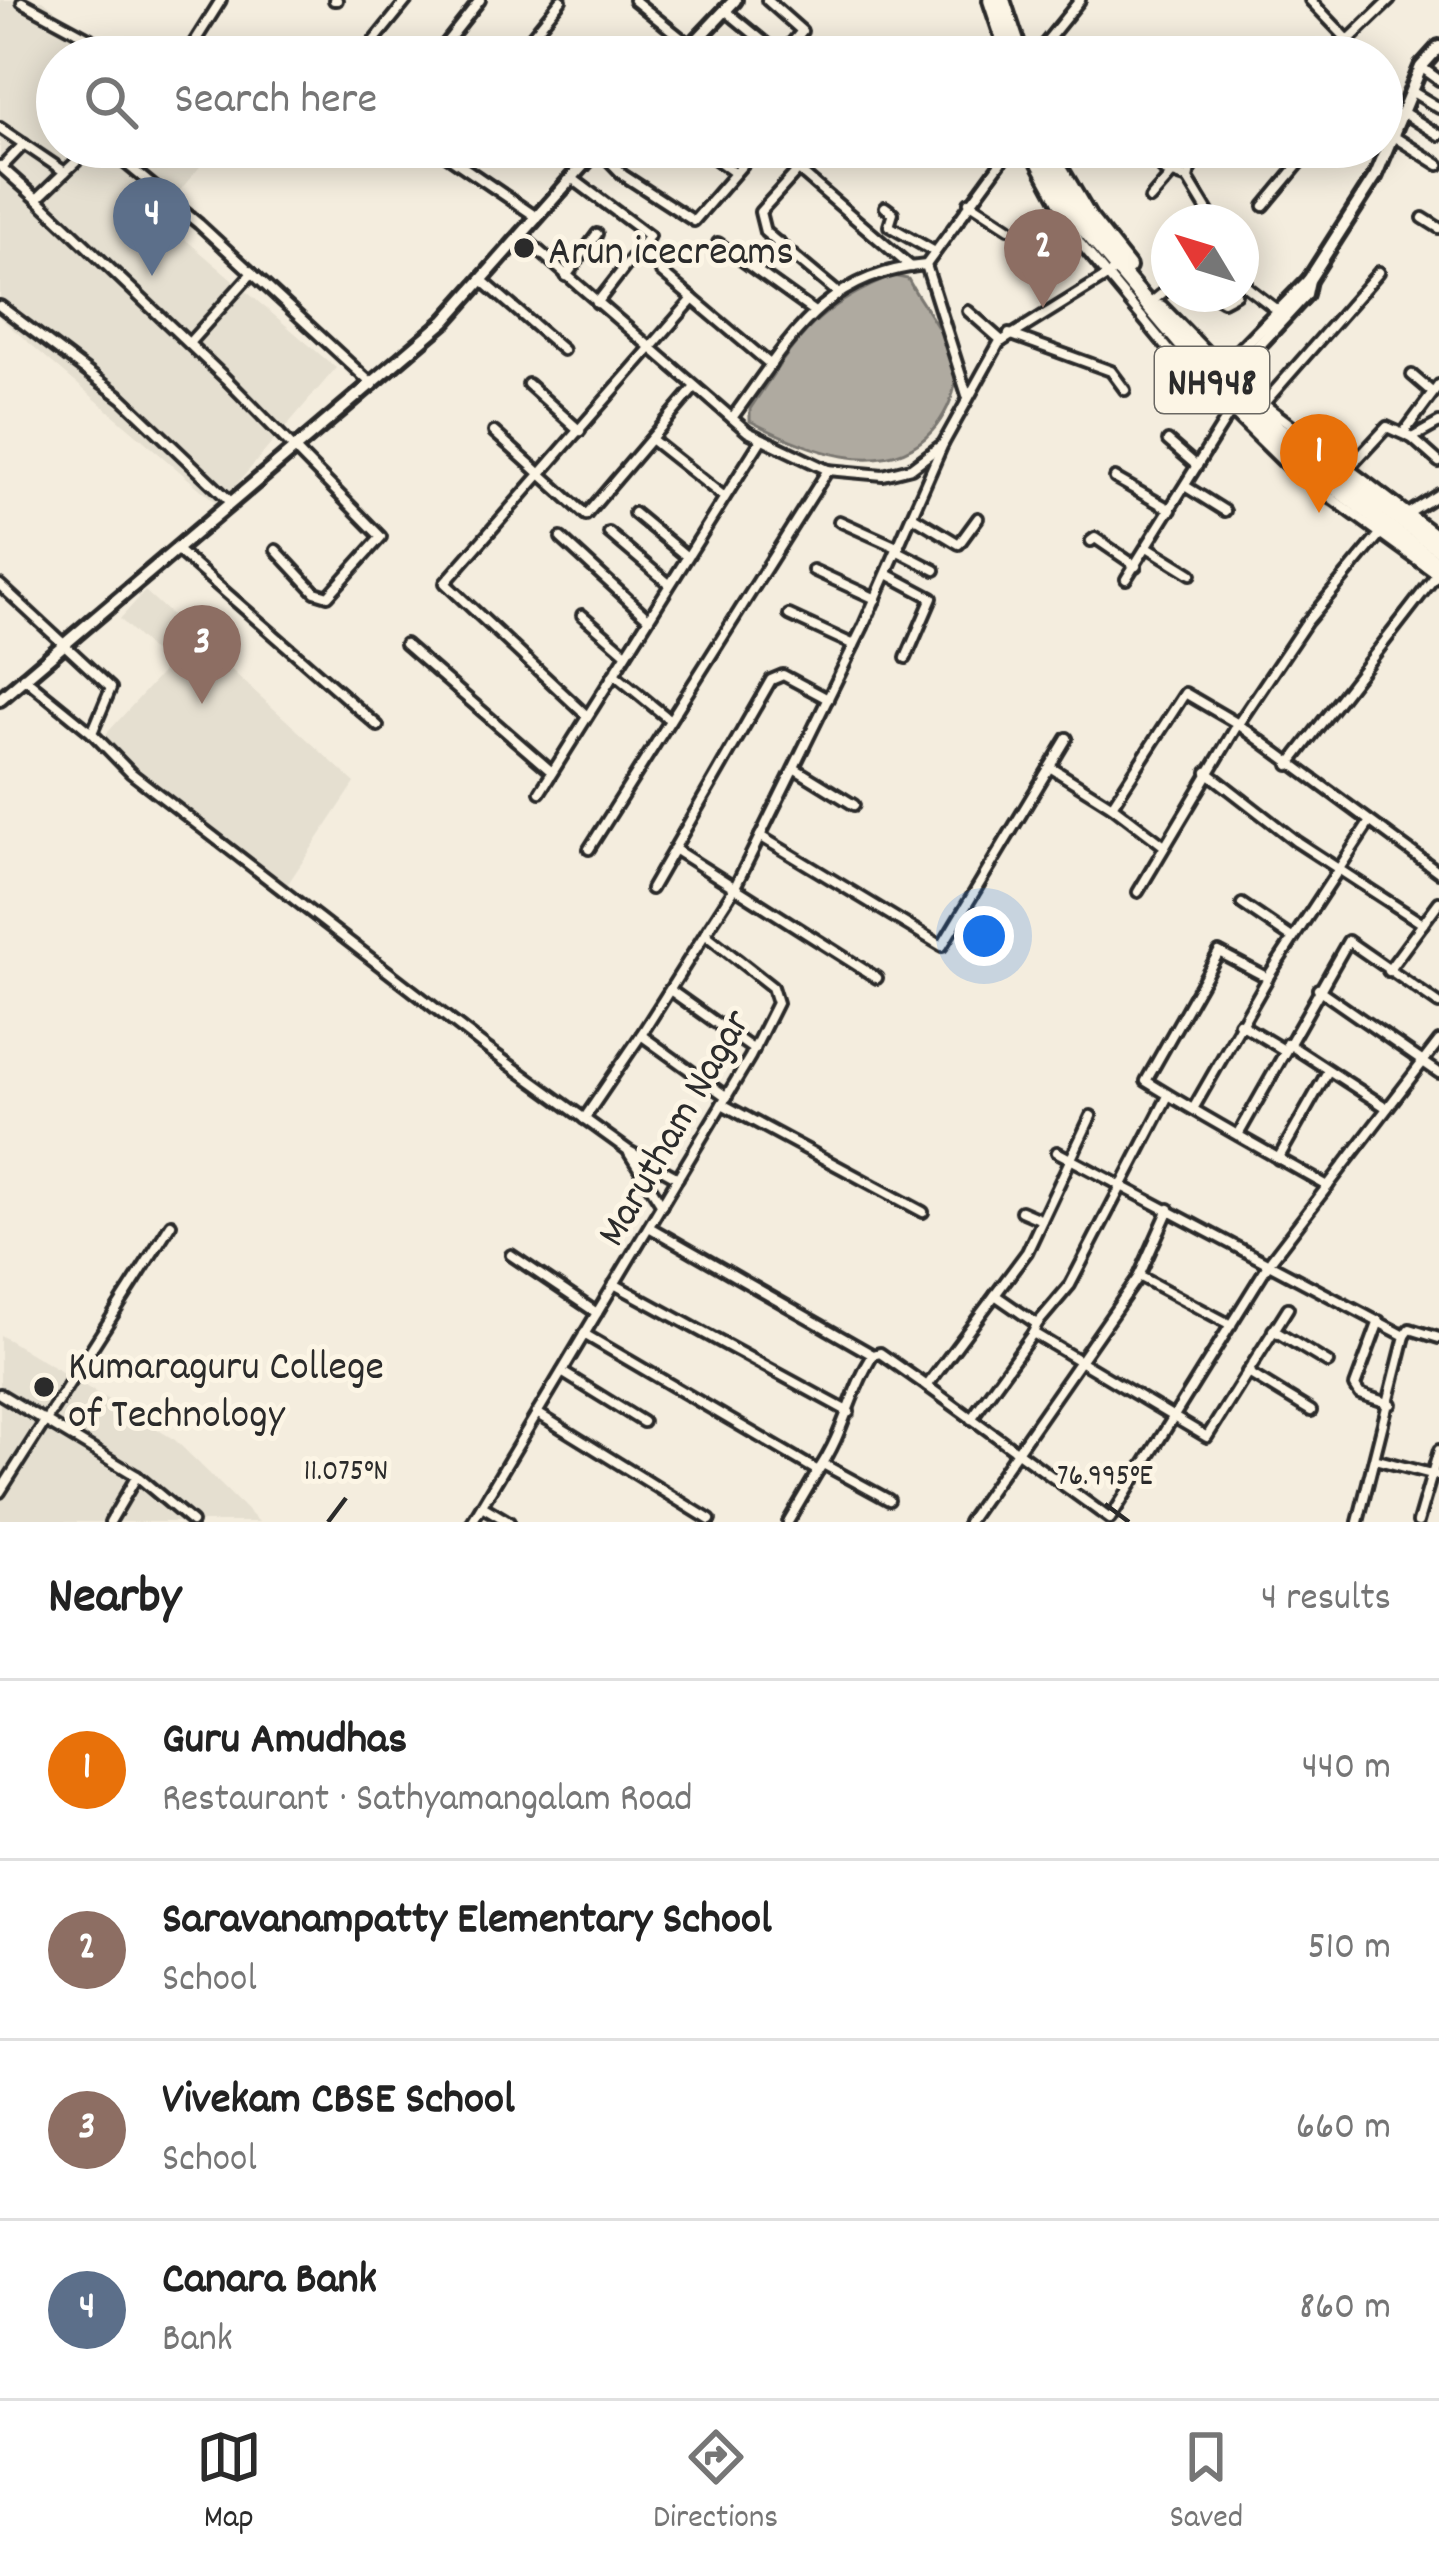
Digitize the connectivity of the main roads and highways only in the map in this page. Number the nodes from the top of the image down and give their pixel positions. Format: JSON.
{"nodes":[{"id":1,"x":991,"y":0,"type":"edge"},
{"id":2,"x":1002,"y":0,"type":"edge"},
{"id":3,"x":730,"y":5,"type":"edge"},
{"id":4,"x":701,"y":36,"type":"edge"},
{"id":5,"x":1003,"y":36,"type":"edge"},
{"id":6,"x":1014,"y":36,"type":"edge"},
{"id":7,"x":1439,"y":47,"type":"edge"},
{"id":8,"x":1403,"y":115,"type":"edge"},
{"id":9,"x":582,"y":168,"type":"edge"},
{"id":10,"x":1045,"y":168,"type":"edge"},
{"id":11,"x":1059,"y":168,"type":"edge"},
{"id":12,"x":1379,"y":168,"type":"edge"},
{"id":13,"x":1309,"y":280,"type":"junction"},
{"id":14,"x":1223,"y":381,"type":"junction"},
{"id":15,"x":1395,"y":522,"type":"junction"},
{"id":16,"x":1439,"y":548,"type":"edge"},
{"id":17,"x":1438,"y":572,"type":"edge"},
{"id":18,"x":0,"y":699,"type":"edge"}],
"edges":[{"from":1,"to":5,"type":"highway"},
{"from":2,"to":6,"type":"highway"},
{"from":3,"to":4,"type":"main road"},
{"from":7,"to":8,"type":"main road"},
{"from":9,"to":18,"type":"main road"},
{"from":10,"to":14,"type":"highway","number":"NH948"},
{"from":11,"to":14,"type":"highway","number":"NH948"},
{"from":12,"to":13,"type":"main road"},
{"from":13,"to":14,"type":"main road"},
{"from":13,"to":14,"type":"main road"},
{"from":14,"to":15,"type":"highway","number":"NH948"},
{"from":15,"to":16,"type":"highway","number":"NH948"},
{"from":15,"to":17,"type":"highway","number":"NH948"}]}
